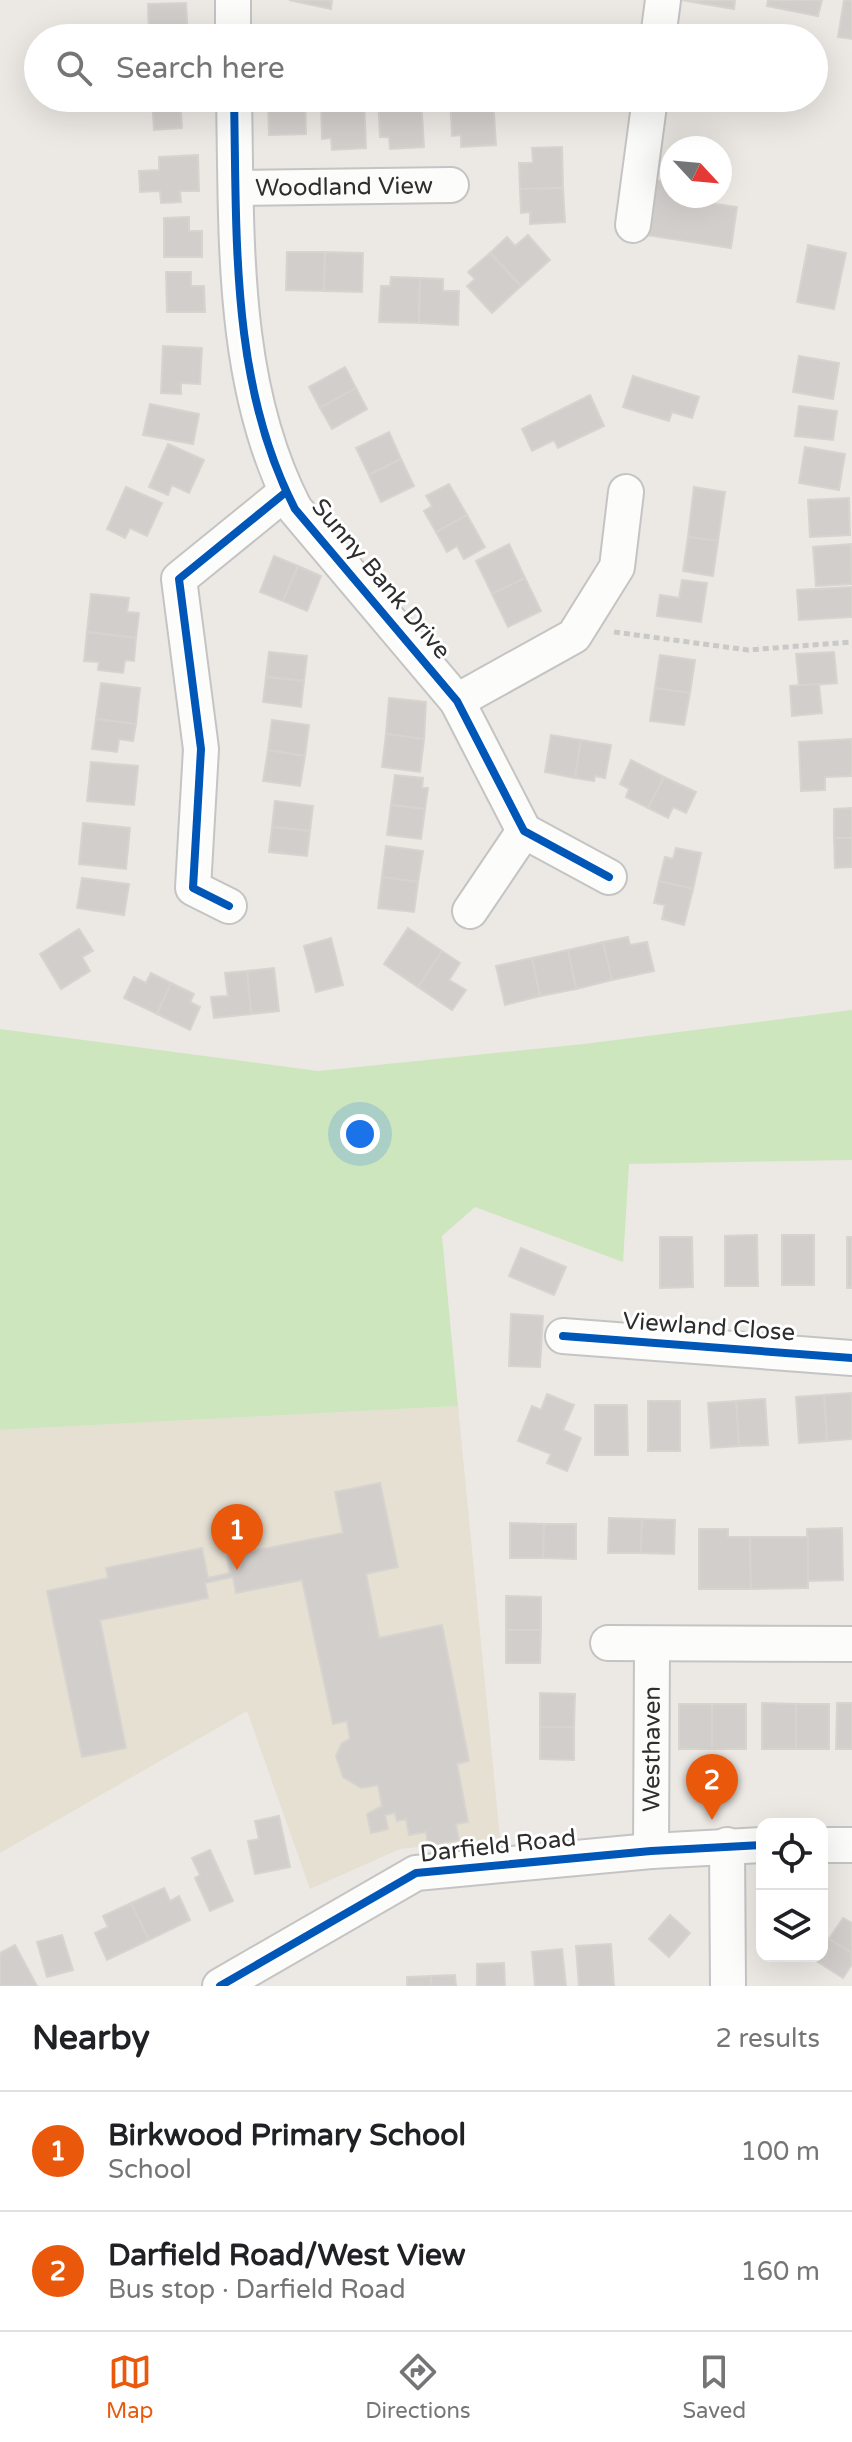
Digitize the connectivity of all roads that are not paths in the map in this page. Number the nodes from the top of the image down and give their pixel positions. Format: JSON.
{"nodes":[{"id":1,"x":233,"y":0,"type":"edge"},
{"id":2,"x":663,"y":0,"type":"edge"},
{"id":3,"x":233,"y":24,"type":"edge"},
{"id":4,"x":660,"y":24,"type":"edge"},
{"id":5,"x":234,"y":112,"type":"edge"},
{"id":6,"x":648,"y":112,"type":"edge"},
{"id":7,"x":451,"y":185,"type":"dead end"},
{"id":8,"x":236,"y":188,"type":"junction"},
{"id":9,"x":633,"y":225,"type":"dead end"},
{"id":10,"x":286,"y":492,"type":"junction"},
{"id":11,"x":626,"y":492,"type":"dead end"},
{"id":12,"x":457,"y":701,"type":"junction"},
{"id":13,"x":524,"y":831,"type":"junction"},
{"id":14,"x":609,"y":877,"type":"dead end"},
{"id":15,"x":229,"y":906,"type":"dead end"},
{"id":16,"x":470,"y":911,"type":"dead end"},
{"id":17,"x":563,"y":1336,"type":"dead end"},
{"id":18,"x":852,"y":1358,"type":"edge"},
{"id":19,"x":608,"y":1643,"type":"dead end"},
{"id":20,"x":852,"y":1644,"type":"edge"},
{"id":21,"x":652,"y":1646,"type":"junction"},
{"id":22,"x":727,"y":1845,"type":"junction"},
{"id":23,"x":756,"y":1845,"type":"edge"},
{"id":24,"x":828,"y":1845,"type":"edge"},
{"id":25,"x":852,"y":1845,"type":"edge"},
{"id":26,"x":651,"y":1851,"type":"junction"},
{"id":27,"x":220,"y":1986,"type":"edge"},
{"id":28,"x":728,"y":1986,"type":"edge"}],
"edges":[{"from":1,"to":3,"type":"street"},
{"from":2,"to":4,"type":"street"},
{"from":5,"to":8,"type":"street","name":"Sunny Bank Drive"},
{"from":6,"to":9,"type":"street"},
{"from":7,"to":8,"type":"street","name":"Woodland View"},
{"from":8,"to":10,"type":"street","name":"Sunny Bank Drive"},
{"from":10,"to":12,"type":"street","name":"Sunny Bank Drive"},
{"from":10,"to":15,"type":"street"},
{"from":11,"to":12,"type":"street"},
{"from":12,"to":13,"type":"street","name":"Sunny Bank Drive"},
{"from":13,"to":14,"type":"street"},
{"from":13,"to":16,"type":"street"},
{"from":17,"to":18,"type":"street","name":"Viewland Close"},
{"from":19,"to":21,"type":"street"},
{"from":20,"to":21,"type":"street"},
{"from":21,"to":26,"type":"street","name":"Westhaven"},
{"from":22,"to":23,"type":"street","name":"Darfield Road"},
{"from":22,"to":26,"type":"street","name":"Darfield Road"},
{"from":22,"to":28,"type":"street"},
{"from":24,"to":25,"type":"street"},
{"from":26,"to":27,"type":"street","name":"Darfield Road"}]}
